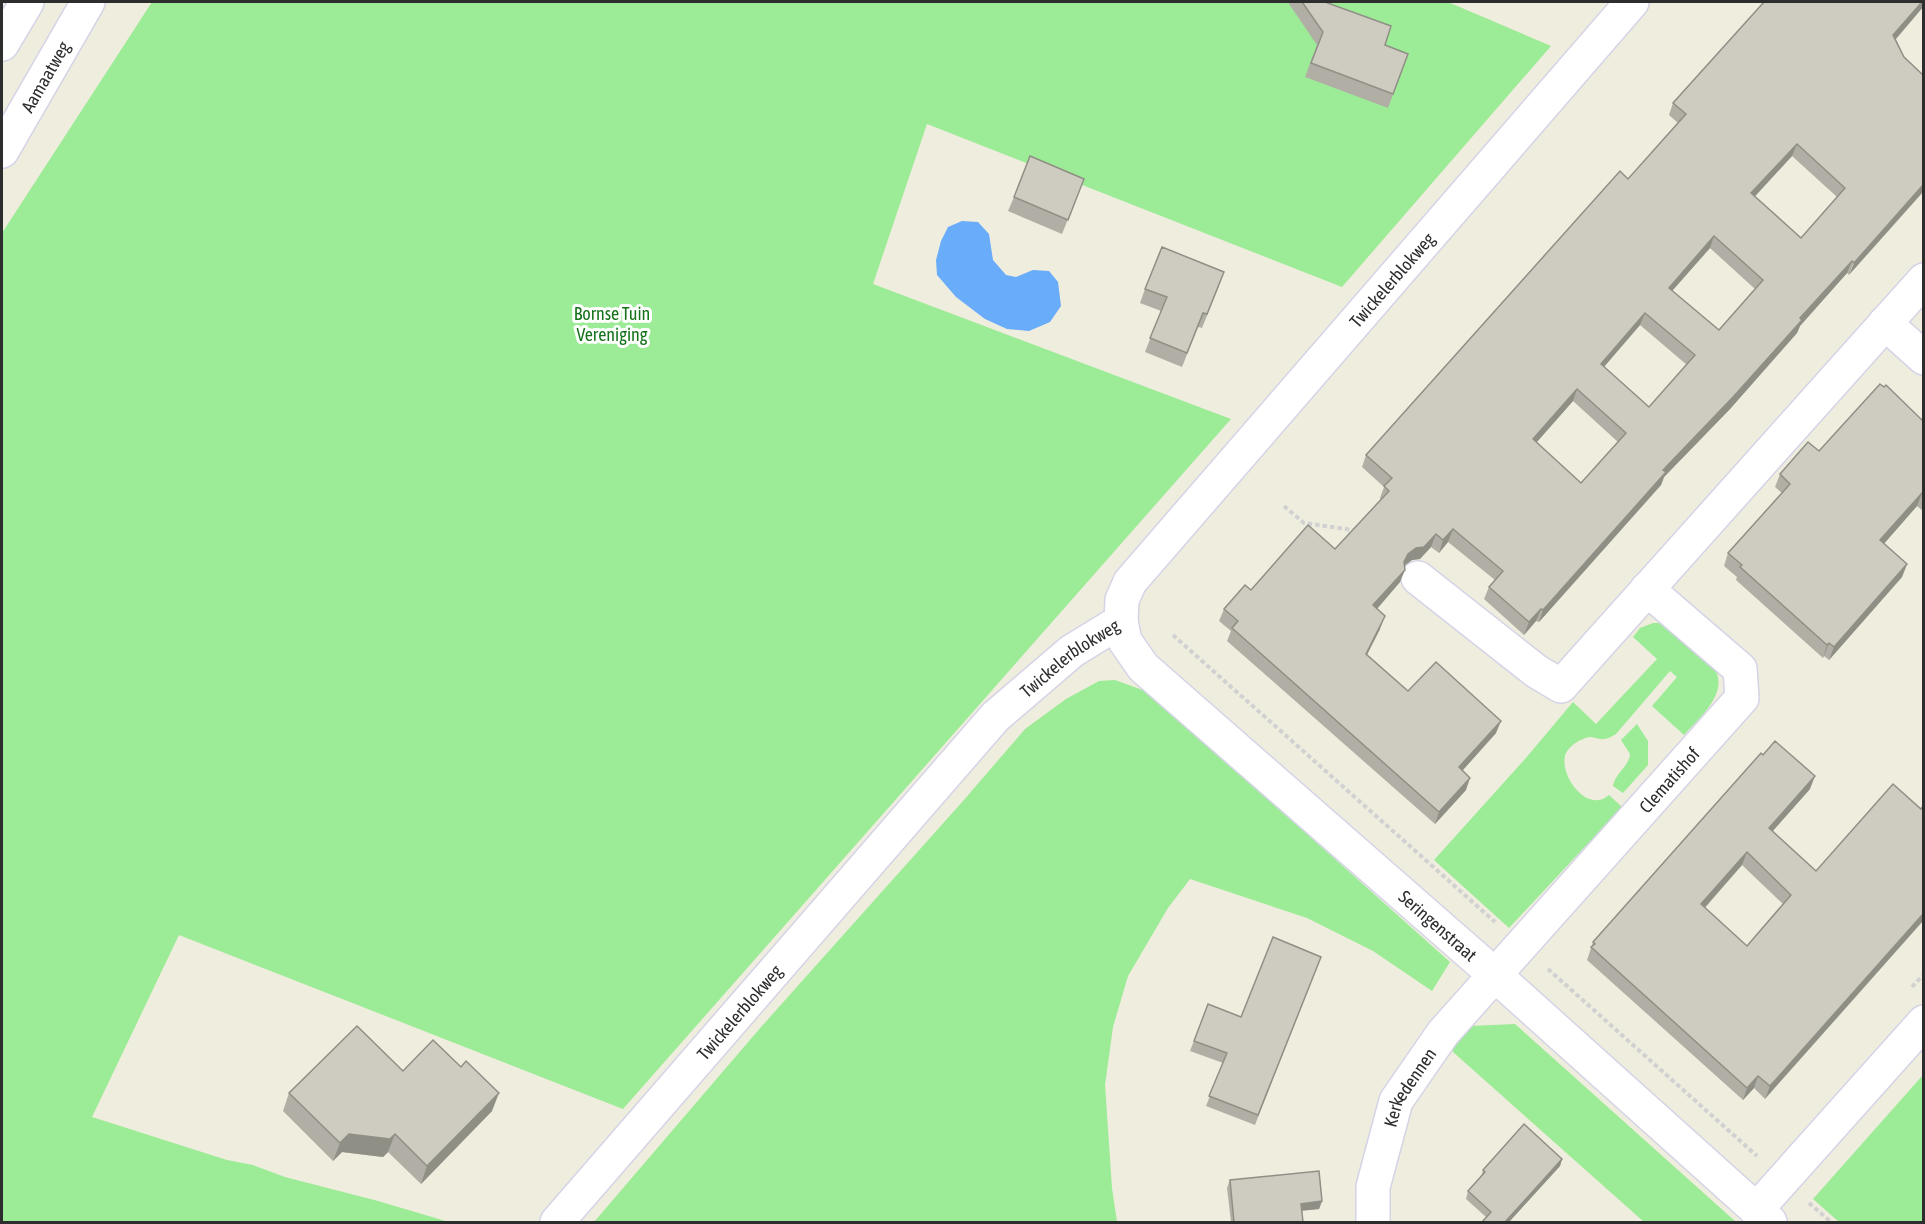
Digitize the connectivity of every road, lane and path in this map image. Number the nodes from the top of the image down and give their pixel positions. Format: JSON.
{"nodes":[{"id":1,"x":27,"y":2,"type":"edge"},
{"id":2,"x":88,"y":2,"type":"edge"},
{"id":3,"x":1632,"y":2,"type":"edge"},
{"id":4,"x":2,"y":44,"type":"edge"},
{"id":5,"x":2,"y":151,"type":"edge"},
{"id":6,"x":1923,"y":280,"type":"edge"},
{"id":7,"x":1885,"y":323,"type":"junction"},
{"id":8,"x":1923,"y":358,"type":"edge"},
{"id":9,"x":1284,"y":507,"type":"dead end"},
{"id":10,"x":1360,"y":537,"type":"edge"},
{"id":11,"x":1418,"y":578,"type":"dead end"},
{"id":12,"x":1647,"y":589,"type":"junction"},
{"id":13,"x":1121,"y":621,"type":"junction"},
{"id":14,"x":1495,"y":975,"type":"junction"},
{"id":15,"x":1923,"y":1022,"type":"edge"},
{"id":16,"x":1763,"y":1216,"type":"edge"},
{"id":17,"x":557,"y":1222,"type":"edge"},
{"id":18,"x":1373,"y":1222,"type":"edge"}],
"edges":[{"from":1,"to":4,"type":"street"},
{"from":2,"to":5,"type":"street","name":"Aamaatweg"},
{"from":3,"to":13,"type":"street","name":"Twickelerblokweg"},
{"from":6,"to":7,"type":"street"},
{"from":7,"to":8,"type":"street"},
{"from":7,"to":12,"type":"street"},
{"from":9,"to":10,"type":"path"},
{"from":11,"to":12,"type":"street"},
{"from":12,"to":14,"type":"street","name":"Clematishof"},
{"from":13,"to":14,"type":"street","name":"Seringenstraat"},
{"from":13,"to":17,"type":"street","name":"Twickelerblokweg"},
{"from":14,"to":16,"type":"street","name":"Seringenstraat"},
{"from":14,"to":18,"type":"street","name":"Kerkedennen"},
{"from":15,"to":16,"type":"street"}]}
